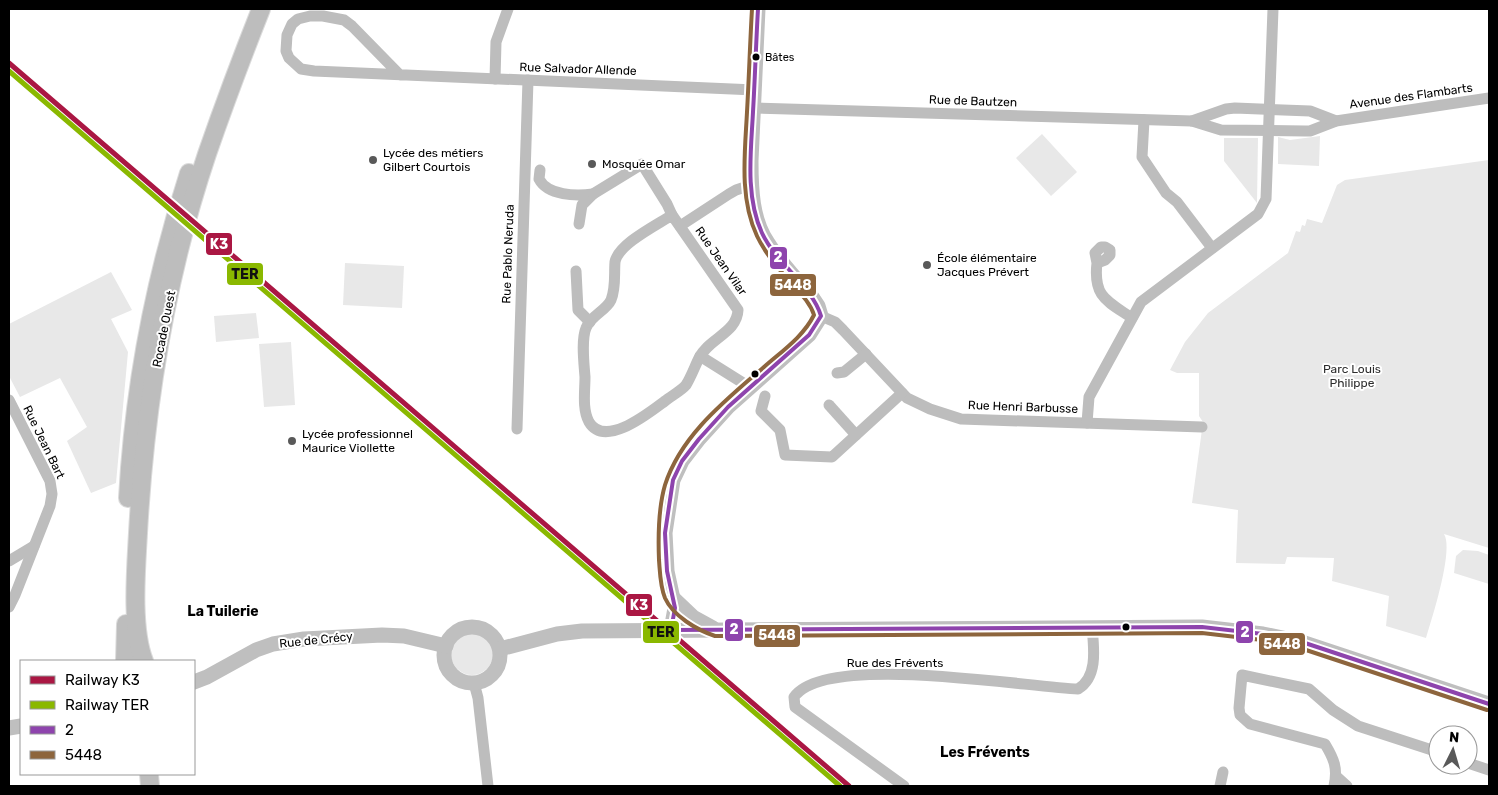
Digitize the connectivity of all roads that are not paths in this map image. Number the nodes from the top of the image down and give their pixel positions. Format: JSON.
{"nodes":[{"id":1,"x":250,"y":9,"type":"edge"},
{"id":2,"x":261,"y":9,"type":"edge"},
{"id":3,"x":508,"y":9,"type":"edge"},
{"id":4,"x":758,"y":9,"type":"edge"},
{"id":5,"x":1273,"y":9,"type":"edge"},
{"id":6,"x":400,"y":75,"type":"junction"},
{"id":7,"x":495,"y":79,"type":"junction"},
{"id":8,"x":528,"y":80,"type":"junction"},
{"id":9,"x":755,"y":90,"type":"junction"},
{"id":10,"x":1489,"y":98,"type":"edge"},
{"id":11,"x":754,"y":108,"type":"junction"},
{"id":12,"x":1269,"y":110,"type":"junction"},
{"id":13,"x":1144,"y":120,"type":"junction"},
{"id":14,"x":1192,"y":121,"type":"junction"},
{"id":15,"x":1336,"y":121,"type":"junction"},
{"id":16,"x":1268,"y":130,"type":"junction"},
{"id":17,"x":540,"y":170,"type":"dead end"},
{"id":18,"x":751,"y":185,"type":"junction"},
{"id":19,"x":189,"y":194,"type":"junction"},
{"id":20,"x":593,"y":194,"type":"junction"},
{"id":21,"x":672,"y":215,"type":"junction"},
{"id":22,"x":579,"y":224,"type":"dead end"},
{"id":23,"x":680,"y":226,"type":"junction"},
{"id":24,"x":176,"y":238,"type":"junction"},
{"id":25,"x":1212,"y":248,"type":"junction"},
{"id":26,"x":1097,"y":263,"type":"dead end"},
{"id":27,"x":576,"y":271,"type":"dead end"},
{"id":28,"x":820,"y":316,"type":"junction"},
{"id":29,"x":1132,"y":318,"type":"junction"},
{"id":30,"x":590,"y":322,"type":"junction"},
{"id":31,"x":866,"y":354,"type":"junction"},
{"id":32,"x":700,"y":356,"type":"junction"},
{"id":33,"x":837,"y":373,"type":"dead end"},
{"id":34,"x":751,"y":388,"type":"junction"},
{"id":35,"x":902,"y":393,"type":"junction"},
{"id":36,"x":765,"y":396,"type":"dead end"},
{"id":37,"x":9,"y":400,"type":"edge"},
{"id":38,"x":829,"y":405,"type":"dead end"},
{"id":39,"x":1087,"y":423,"type":"junction"},
{"id":40,"x":1202,"y":427,"type":"dead end"},
{"id":41,"x":516,"y":429,"type":"dead end"},
{"id":42,"x":856,"y":435,"type":"junction"},
{"id":43,"x":34,"y":546,"type":"junction"},
{"id":44,"x":9,"y":561,"type":"edge"},
{"id":45,"x":674,"y":603,"type":"junction"},
{"id":46,"x":9,"y":607,"type":"edge"},
{"id":47,"x":1092,"y":627,"type":"junction"},
{"id":48,"x":671,"y":630,"type":"junction"},
{"id":49,"x":693,"y":630,"type":"junction"},
{"id":50,"x":716,"y":630,"type":"junction"},
{"id":51,"x":446,"y":646,"type":"junction"},
{"id":52,"x":500,"y":649,"type":"junction"},
{"id":53,"x":125,"y":660,"type":"edge"},
{"id":54,"x":144,"y":660,"type":"edge"},
{"id":55,"x":195,"y":682,"type":"edge"},
{"id":56,"x":474,"y":683,"type":"junction"},
{"id":57,"x":1489,"y":704,"type":"edge"},
{"id":58,"x":1428,"y":749,"type":"edge"},
{"id":59,"x":1223,"y":772,"type":"dead end"},
{"id":60,"x":1335,"y":781,"type":"edge"},
{"id":61,"x":488,"y":786,"type":"edge"},
{"id":62,"x":904,"y":786,"type":"edge"},
{"id":63,"x":1220,"y":786,"type":"edge"},
{"id":64,"x":1346,"y":786,"type":"edge"}],
"edges":[{"from":1,"to":19,"type":"main road","name":"Rocade Ouest"},
{"from":2,"to":19,"type":"main road","name":"Rocade Ouest"},
{"from":3,"to":7,"type":"street"},
{"from":4,"to":9,"type":"main road"},
{"from":5,"to":12,"type":"street"},
{"from":6,"to":6,"type":"street","name":"Rue Salvador Allende"},
{"from":6,"to":7,"type":"street","name":"Rue Salvador Allende"},
{"from":7,"to":8,"type":"street","name":"Rue Salvador Allende"},
{"from":8,"to":9,"type":"street","name":"Rue Salvador Allende"},
{"from":8,"to":41,"type":"street","name":"Rue Pablo Neruda"},
{"from":9,"to":11,"type":"main road"},
{"from":10,"to":15,"type":"street","name":"Avenue des Flambarts"},
{"from":11,"to":13,"type":"street","name":"Rue de Bautzen"},
{"from":11,"to":18,"type":"main road"},
{"from":12,"to":14,"type":"street","name":"Rue de Bautzen"},
{"from":12,"to":15,"type":"street","name":"Rue de Bautzen"},
{"from":12,"to":16,"type":"street"},
{"from":13,"to":14,"type":"street","name":"Rue de Bautzen"},
{"from":13,"to":25,"type":"street"},
{"from":14,"to":16,"type":"street","name":"Rue de Bautzen"},
{"from":15,"to":16,"type":"street","name":"Rue de Bautzen"},
{"from":16,"to":25,"type":"street"},
{"from":17,"to":20,"type":"street"},
{"from":18,"to":23,"type":"street","name":"Rue Jean Vilar"},
{"from":18,"to":28,"type":"main road"},
{"from":19,"to":24,"type":"main road","name":"Rocade Ouest"},
{"from":20,"to":21,"type":"street","name":"Rue Jean Vilar"},
{"from":20,"to":22,"type":"street"},
{"from":21,"to":23,"type":"street","name":"Rue Jean Vilar"},
{"from":21,"to":30,"type":"street"},
{"from":23,"to":32,"type":"street","name":"Rue Jean Vilar"},
{"from":24,"to":53,"type":"main road","name":"Rocade Ouest"},
{"from":24,"to":54,"type":"main road","name":"Rocade Ouest"},
{"from":25,"to":29,"type":"street"},
{"from":26,"to":29,"type":"street"},
{"from":27,"to":30,"type":"street"},
{"from":28,"to":31,"type":"street","name":"Rue Henri Barbusse"},
{"from":28,"to":34,"type":"main road"},
{"from":29,"to":39,"type":"street"},
{"from":30,"to":32,"type":"street","name":"Rue Jean Vilar"},
{"from":31,"to":33,"type":"street"},
{"from":31,"to":35,"type":"street","name":"Rue Henri Barbusse"},
{"from":32,"to":34,"type":"street"},
{"from":34,"to":45,"type":"main road"},
{"from":35,"to":39,"type":"street","name":"Rue Henri Barbusse"},
{"from":35,"to":42,"type":"street"},
{"from":36,"to":42,"type":"street"},
{"from":37,"to":43,"type":"street","name":"Rue Jean Bart"},
{"from":38,"to":42,"type":"street"},
{"from":39,"to":40,"type":"street","name":"Rue Henri Barbusse"},
{"from":43,"to":44,"type":"street"},
{"from":43,"to":46,"type":"street","name":"Rue Jean Bart"},
{"from":45,"to":48,"type":"main road"},
{"from":45,"to":49,"type":"main road"},
{"from":45,"to":50,"type":"main road"},
{"from":47,"to":50,"type":"main road"},
{"from":47,"to":57,"type":"main road"},
{"from":47,"to":62,"type":"street","name":"Rue des Frévents"},
{"from":48,"to":49,"type":"main road"},
{"from":48,"to":52,"type":"main road"},
{"from":49,"to":50,"type":"main road"},
{"from":51,"to":52,"type":"main road"},
{"from":51,"to":55,"type":"main road","name":"Rue de Crécy"},
{"from":51,"to":56,"type":"main road"},
{"from":52,"to":56,"type":"main road"},
{"from":56,"to":61,"type":"street"},
{"from":58,"to":60,"type":"street"},
{"from":59,"to":63,"type":"street"},
{"from":60,"to":64,"type":"street"}]}
